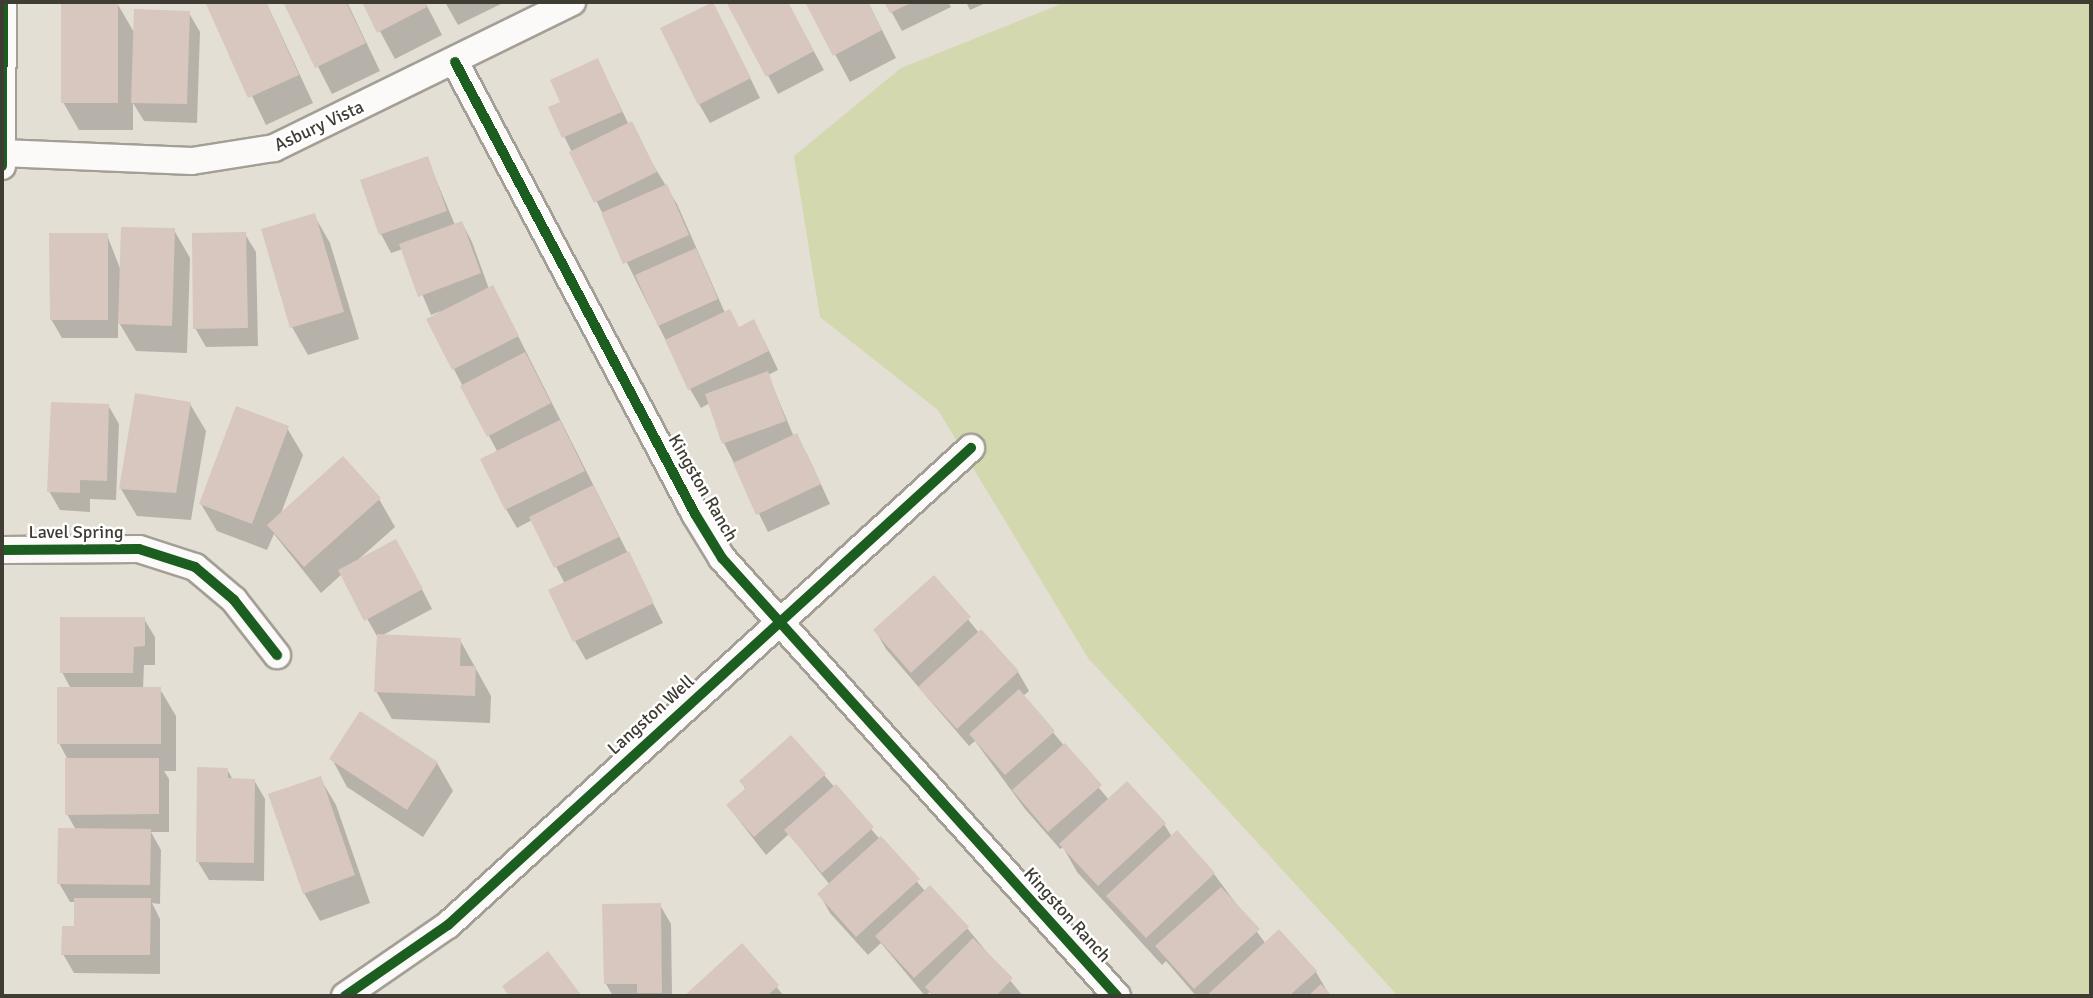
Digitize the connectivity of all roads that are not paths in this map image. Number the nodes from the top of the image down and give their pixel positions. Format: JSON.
{"nodes":[{"id":1,"x":3,"y":2,"type":"edge"},
{"id":2,"x":572,"y":2,"type":"edge"},
{"id":3,"x":456,"y":62,"type":"junction"},
{"id":4,"x":2,"y":153,"type":"edge"},
{"id":5,"x":2,"y":166,"type":"edge"},
{"id":6,"x":971,"y":448,"type":"dead end"},
{"id":7,"x":2,"y":550,"type":"edge"},
{"id":8,"x":778,"y":622,"type":"junction"},
{"id":9,"x":277,"y":655,"type":"dead end"},
{"id":10,"x":345,"y":996,"type":"edge"},
{"id":11,"x":1117,"y":996,"type":"edge"}],
"edges":[{"from":1,"to":4,"type":"street"},
{"from":2,"to":3,"type":"street","name":"Asbury Vista"},
{"from":3,"to":4,"type":"street","name":"Asbury Vista"},
{"from":3,"to":8,"type":"street","name":"Kingston Ranch"},
{"from":4,"to":5,"type":"street"},
{"from":6,"to":8,"type":"street","name":"Langston Well"},
{"from":7,"to":9,"type":"street","name":"Lavel Spring"},
{"from":8,"to":10,"type":"street","name":"Langston Well"},
{"from":8,"to":11,"type":"street","name":"Kingston Ranch"}]}
